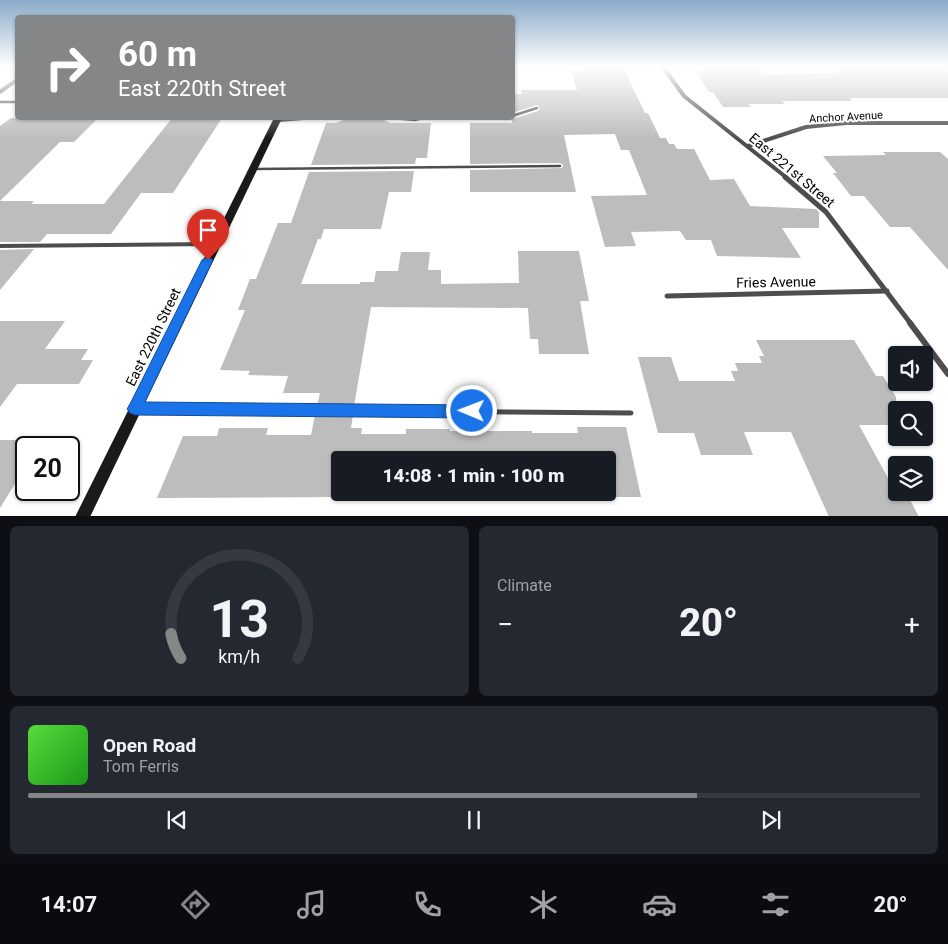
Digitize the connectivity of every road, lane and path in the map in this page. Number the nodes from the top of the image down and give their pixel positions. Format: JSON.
{"nodes":[{"id":1,"x":680,"y":91,"type":"edge"},
{"id":2,"x":0,"y":102,"type":"edge"},
{"id":3,"x":15,"y":102,"type":"edge"},
{"id":4,"x":537,"y":108,"type":"dead end"},
{"id":5,"x":515,"y":115,"type":"edge"},
{"id":6,"x":276,"y":120,"type":"edge"},
{"id":7,"x":948,"y":123,"type":"edge"},
{"id":8,"x":748,"y":146,"type":"junction"},
{"id":9,"x":560,"y":166,"type":"dead end"},
{"id":10,"x":252,"y":169,"type":"junction"},
{"id":11,"x":216,"y":244,"type":"junction"},
{"id":12,"x":0,"y":246,"type":"edge"},
{"id":13,"x":887,"y":290,"type":"junction"},
{"id":14,"x":667,"y":296,"type":"dead end"},
{"id":15,"x":948,"y":374,"type":"edge"},
{"id":16,"x":135,"y":409,"type":"junction"},
{"id":17,"x":631,"y":413,"type":"dead end"},
{"id":18,"x":82,"y":516,"type":"edge"}],
"edges":[{"from":1,"to":8,"type":"street","name":"East 221st Street"},
{"from":2,"to":3,"type":"lane"},
{"from":4,"to":5,"type":"lane"},
{"from":6,"to":10,"type":"street","name":"East 220th Street"},
{"from":7,"to":8,"type":"street","name":"Anchor Avenue"},
{"from":8,"to":13,"type":"street","name":"East 221st Street"},
{"from":9,"to":10,"type":"lane"},
{"from":10,"to":11,"type":"street","name":"East 220th Street"},
{"from":11,"to":12,"type":"lane"},
{"from":11,"to":16,"type":"street","name":"East 220th Street"},
{"from":13,"to":14,"type":"street","name":"Fries Avenue"},
{"from":13,"to":15,"type":"street","name":"East 221st Street"},
{"from":16,"to":17,"type":"lane"},
{"from":16,"to":18,"type":"street","name":"East 220th Street"}]}
